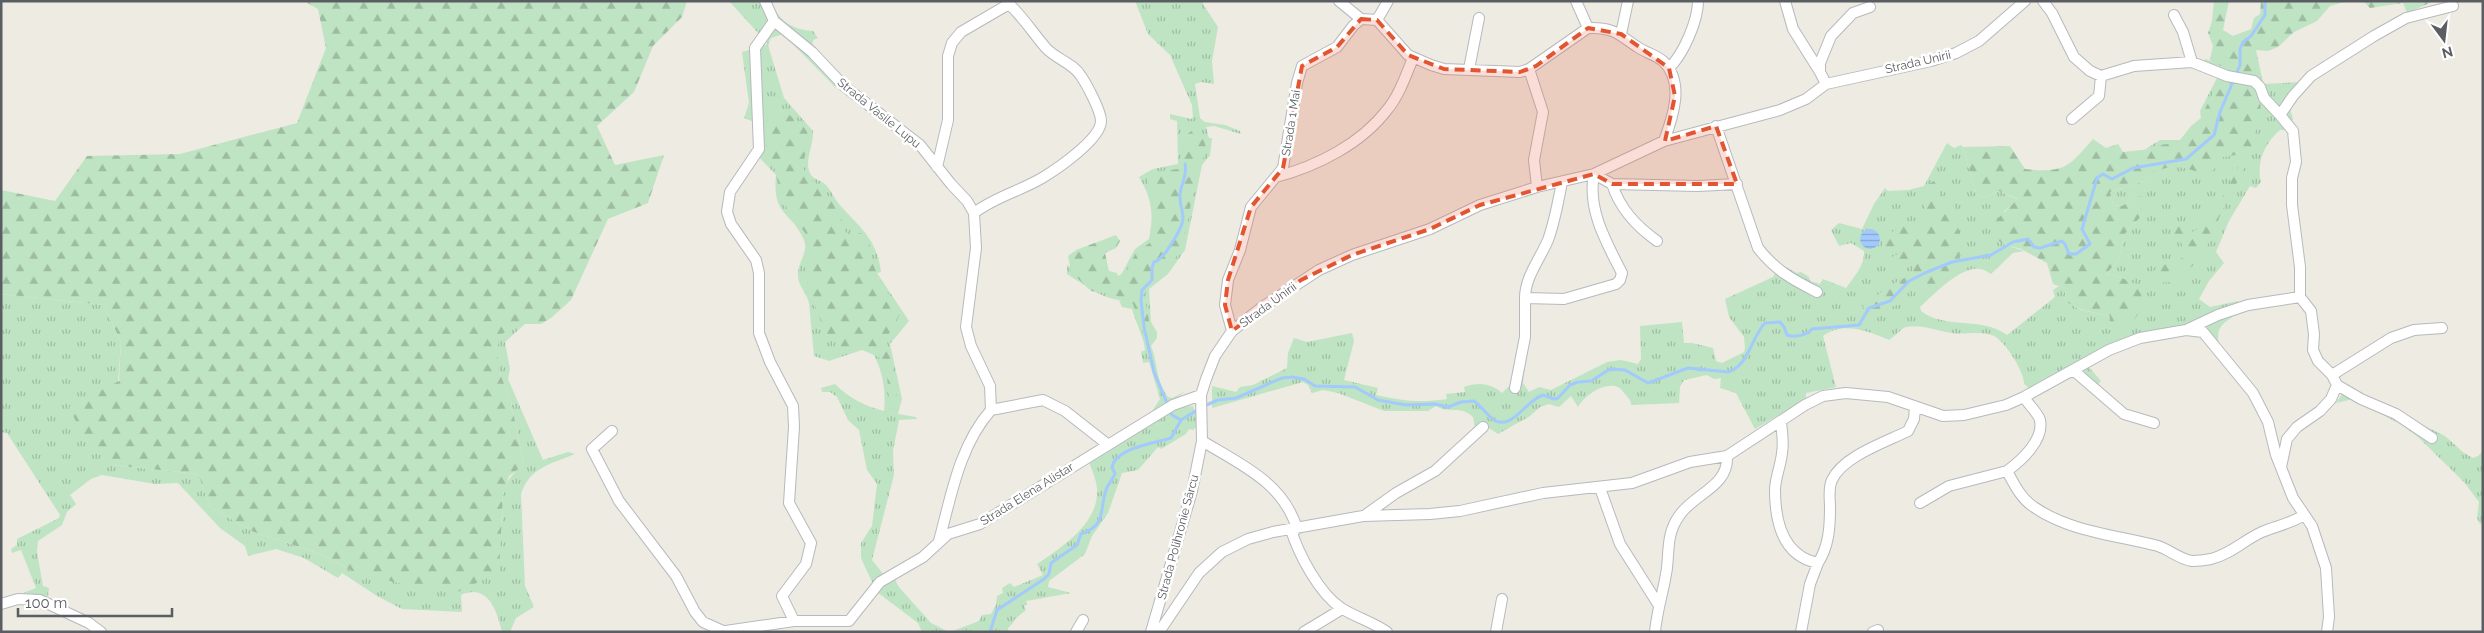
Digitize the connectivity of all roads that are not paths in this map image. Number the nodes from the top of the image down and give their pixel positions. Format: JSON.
{"nodes":[{"id":1,"x":765,"y":1,"type":"edge"},
{"id":2,"x":1339,"y":1,"type":"edge"},
{"id":3,"x":1388,"y":1,"type":"edge"},
{"id":4,"x":1576,"y":1,"type":"edge"},
{"id":5,"x":1628,"y":1,"type":"edge"},
{"id":6,"x":1698,"y":1,"type":"edge"},
{"id":7,"x":1786,"y":1,"type":"edge"},
{"id":8,"x":2025,"y":1,"type":"edge"},
{"id":9,"x":2043,"y":1,"type":"edge"},
{"id":10,"x":1009,"y":3,"type":"edge"},
{"id":11,"x":2453,"y":6,"type":"dead end"},
{"id":12,"x":1870,"y":7,"type":"dead end"},
{"id":13,"x":2174,"y":15,"type":"dead end"},
{"id":14,"x":1479,"y":18,"type":"dead end"},
{"id":15,"x":1361,"y":19,"type":"junction"},
{"id":16,"x":1377,"y":20,"type":"junction"},
{"id":17,"x":774,"y":21,"type":"junction"},
{"id":18,"x":1588,"y":28,"type":"junction"},
{"id":19,"x":1621,"y":34,"type":"junction"},
{"id":20,"x":1413,"y":58,"type":"junction"},
{"id":21,"x":2192,"y":62,"type":"junction"},
{"id":22,"x":1669,"y":68,"type":"junction"},
{"id":23,"x":1529,"y":69,"type":"junction"},
{"id":24,"x":1469,"y":70,"type":"junction"},
{"id":25,"x":1820,"y":72,"type":"junction"},
{"id":26,"x":2101,"y":76,"type":"junction"},
{"id":27,"x":1826,"y":84,"type":"junction"},
{"id":28,"x":2280,"y":115,"type":"junction"},
{"id":29,"x":2072,"y":119,"type":"dead end"},
{"id":30,"x":1716,"y":126,"type":"junction"},
{"id":31,"x":1664,"y":141,"type":"junction"},
{"id":32,"x":937,"y":167,"type":"junction"},
{"id":33,"x":1594,"y":174,"type":"junction"},
{"id":34,"x":1276,"y":177,"type":"junction"},
{"id":35,"x":1562,"y":182,"type":"junction"},
{"id":36,"x":1612,"y":184,"type":"junction"},
{"id":37,"x":1737,"y":184,"type":"junction"},
{"id":38,"x":1537,"y":187,"type":"junction"},
{"id":39,"x":974,"y":213,"type":"junction"},
{"id":40,"x":1657,"y":241,"type":"dead end"},
{"id":41,"x":1817,"y":292,"type":"dead end"},
{"id":42,"x":2300,"y":297,"type":"junction"},
{"id":43,"x":1526,"y":298,"type":"junction"},
{"id":44,"x":2442,"y":328,"type":"dead end"},
{"id":45,"x":2186,"y":330,"type":"junction"},
{"id":46,"x":1232,"y":331,"type":"junction"},
{"id":47,"x":2073,"y":370,"type":"junction"},
{"id":48,"x":2332,"y":375,"type":"junction"},
{"id":49,"x":2337,"y":385,"type":"junction"},
{"id":50,"x":1515,"y":388,"type":"dead end"},
{"id":51,"x":1201,"y":395,"type":"junction"},
{"id":52,"x":2024,"y":397,"type":"junction"},
{"id":53,"x":1915,"y":407,"type":"junction"},
{"id":54,"x":991,"y":410,"type":"junction"},
{"id":55,"x":1781,"y":422,"type":"junction"},
{"id":56,"x":2154,"y":423,"type":"dead end"},
{"id":57,"x":1483,"y":427,"type":"dead end"},
{"id":58,"x":612,"y":431,"type":"dead end"},
{"id":59,"x":2432,"y":438,"type":"dead end"},
{"id":60,"x":1202,"y":441,"type":"junction"},
{"id":61,"x":1107,"y":444,"type":"junction"},
{"id":62,"x":1727,"y":456,"type":"junction"},
{"id":63,"x":2281,"y":468,"type":"junction"},
{"id":64,"x":2007,"y":471,"type":"junction"},
{"id":65,"x":1600,"y":488,"type":"junction"},
{"id":66,"x":1920,"y":502,"type":"dead end"},
{"id":67,"x":1363,"y":516,"type":"junction"},
{"id":68,"x":2304,"y":516,"type":"junction"},
{"id":69,"x":1294,"y":529,"type":"junction"},
{"id":70,"x":939,"y":541,"type":"junction"},
{"id":71,"x":1818,"y":563,"type":"junction"},
{"id":72,"x":1502,"y":599,"type":"dead end"},
{"id":73,"x":1,"y":604,"type":"edge"},
{"id":74,"x":1658,"y":604,"type":"junction"},
{"id":75,"x":1342,"y":608,"type":"junction"},
{"id":76,"x":1083,"y":620,"type":"dead end"},
{"id":77,"x":794,"y":621,"type":"junction"},
{"id":78,"x":849,"y":621,"type":"junction"},
{"id":79,"x":723,"y":631,"type":"edge"},
{"id":80,"x":101,"y":632,"type":"edge"},
{"id":81,"x":719,"y":632,"type":"edge"},
{"id":82,"x":847,"y":632,"type":"edge"},
{"id":83,"x":1076,"y":632,"type":"edge"},
{"id":84,"x":1151,"y":632,"type":"edge"},
{"id":85,"x":1159,"y":632,"type":"edge"},
{"id":86,"x":1304,"y":632,"type":"edge"},
{"id":87,"x":1387,"y":632,"type":"edge"},
{"id":88,"x":1496,"y":632,"type":"edge"},
{"id":89,"x":1655,"y":632,"type":"edge"},
{"id":90,"x":1801,"y":632,"type":"edge"},
{"id":91,"x":2327,"y":632,"type":"edge"}],
"edges":[{"from":1,"to":17,"type":"street","name":"Strada Vasile Lupu"},
{"from":2,"to":15,"type":"street"},
{"from":3,"to":16,"type":"street"},
{"from":4,"to":18,"type":"street"},
{"from":5,"to":19,"type":"street"},
{"from":6,"to":22,"type":"street"},
{"from":7,"to":25,"type":"street"},
{"from":8,"to":27,"type":"street","name":"Strada Unirii"},
{"from":9,"to":26,"type":"street"},
{"from":10,"to":32,"type":"street"},
{"from":10,"to":39,"type":"street"},
{"from":11,"to":28,"type":"street"},
{"from":12,"to":25,"type":"street"},
{"from":13,"to":21,"type":"street"},
{"from":14,"to":24,"type":"street"},
{"from":15,"to":16,"type":"street"},
{"from":15,"to":34,"type":"street","name":"Strada 1 Mai"},
{"from":16,"to":20,"type":"street"},
{"from":17,"to":32,"type":"street","name":"Strada Vasile Lupu"},
{"from":17,"to":77,"type":"street"},
{"from":18,"to":19,"type":"street"},
{"from":18,"to":23,"type":"street"},
{"from":19,"to":22,"type":"street"},
{"from":20,"to":24,"type":"street"},
{"from":20,"to":34,"type":"street"},
{"from":21,"to":26,"type":"street"},
{"from":21,"to":28,"type":"street"},
{"from":22,"to":31,"type":"street"},
{"from":23,"to":24,"type":"street"},
{"from":23,"to":38,"type":"street"},
{"from":25,"to":27,"type":"street"},
{"from":26,"to":29,"type":"street"},
{"from":27,"to":30,"type":"street","name":"Strada Unirii"},
{"from":28,"to":42,"type":"street"},
{"from":30,"to":31,"type":"street","name":"Strada Unirii"},
{"from":30,"to":37,"type":"street"},
{"from":31,"to":33,"type":"street","name":"Strada Unirii"},
{"from":32,"to":39,"type":"street","name":"Strada Vasile Lupu"},
{"from":33,"to":35,"type":"street","name":"Strada Unirii"},
{"from":33,"to":36,"type":"street"},
{"from":33,"to":43,"type":"street"},
{"from":34,"to":46,"type":"street","name":"Strada 1 Mai"},
{"from":35,"to":38,"type":"street","name":"Strada Unirii"},
{"from":35,"to":43,"type":"street"},
{"from":36,"to":37,"type":"street"},
{"from":36,"to":40,"type":"street"},
{"from":37,"to":41,"type":"street"},
{"from":38,"to":46,"type":"street","name":"Strada Unirii"},
{"from":39,"to":54,"type":"street"},
{"from":42,"to":45,"type":"street"},
{"from":42,"to":48,"type":"street"},
{"from":43,"to":50,"type":"street"},
{"from":44,"to":48,"type":"street"},
{"from":45,"to":47,"type":"street"},
{"from":45,"to":63,"type":"street"},
{"from":46,"to":51,"type":"street","name":"Strada Unirii"},
{"from":47,"to":52,"type":"street"},
{"from":47,"to":56,"type":"street"},
{"from":48,"to":49,"type":"street"},
{"from":49,"to":59,"type":"street"},
{"from":49,"to":63,"type":"street"},
{"from":51,"to":60,"type":"street","name":"Strada Unirii"},
{"from":51,"to":61,"type":"street","name":"Strada Elena Alistar"},
{"from":52,"to":53,"type":"street"},
{"from":52,"to":64,"type":"street"},
{"from":53,"to":55,"type":"street"},
{"from":53,"to":71,"type":"street"},
{"from":54,"to":61,"type":"street"},
{"from":54,"to":70,"type":"street"},
{"from":55,"to":62,"type":"street"},
{"from":55,"to":71,"type":"street"},
{"from":57,"to":67,"type":"street"},
{"from":58,"to":79,"type":"street"},
{"from":60,"to":69,"type":"street"},
{"from":60,"to":84,"type":"street","name":"Strada Polihronie Sârcu"},
{"from":61,"to":70,"type":"street","name":"Strada Elena Alistar"},
{"from":62,"to":65,"type":"street"},
{"from":62,"to":74,"type":"street"},
{"from":63,"to":68,"type":"street"},
{"from":64,"to":66,"type":"street"},
{"from":64,"to":68,"type":"street"},
{"from":65,"to":67,"type":"street"},
{"from":65,"to":74,"type":"street"},
{"from":67,"to":69,"type":"street"},
{"from":68,"to":91,"type":"street"},
{"from":69,"to":75,"type":"street"},
{"from":69,"to":85,"type":"street"},
{"from":70,"to":78,"type":"street","name":"Strada Elena Alistar"},
{"from":71,"to":90,"type":"street"},
{"from":72,"to":88,"type":"street"},
{"from":73,"to":80,"type":"street"},
{"from":74,"to":89,"type":"street"},
{"from":75,"to":86,"type":"street"},
{"from":75,"to":87,"type":"street"},
{"from":76,"to":83,"type":"street"},
{"from":77,"to":78,"type":"street"},
{"from":77,"to":79,"type":"street"},
{"from":78,"to":82,"type":"street"},
{"from":79,"to":81,"type":"street"}]}
